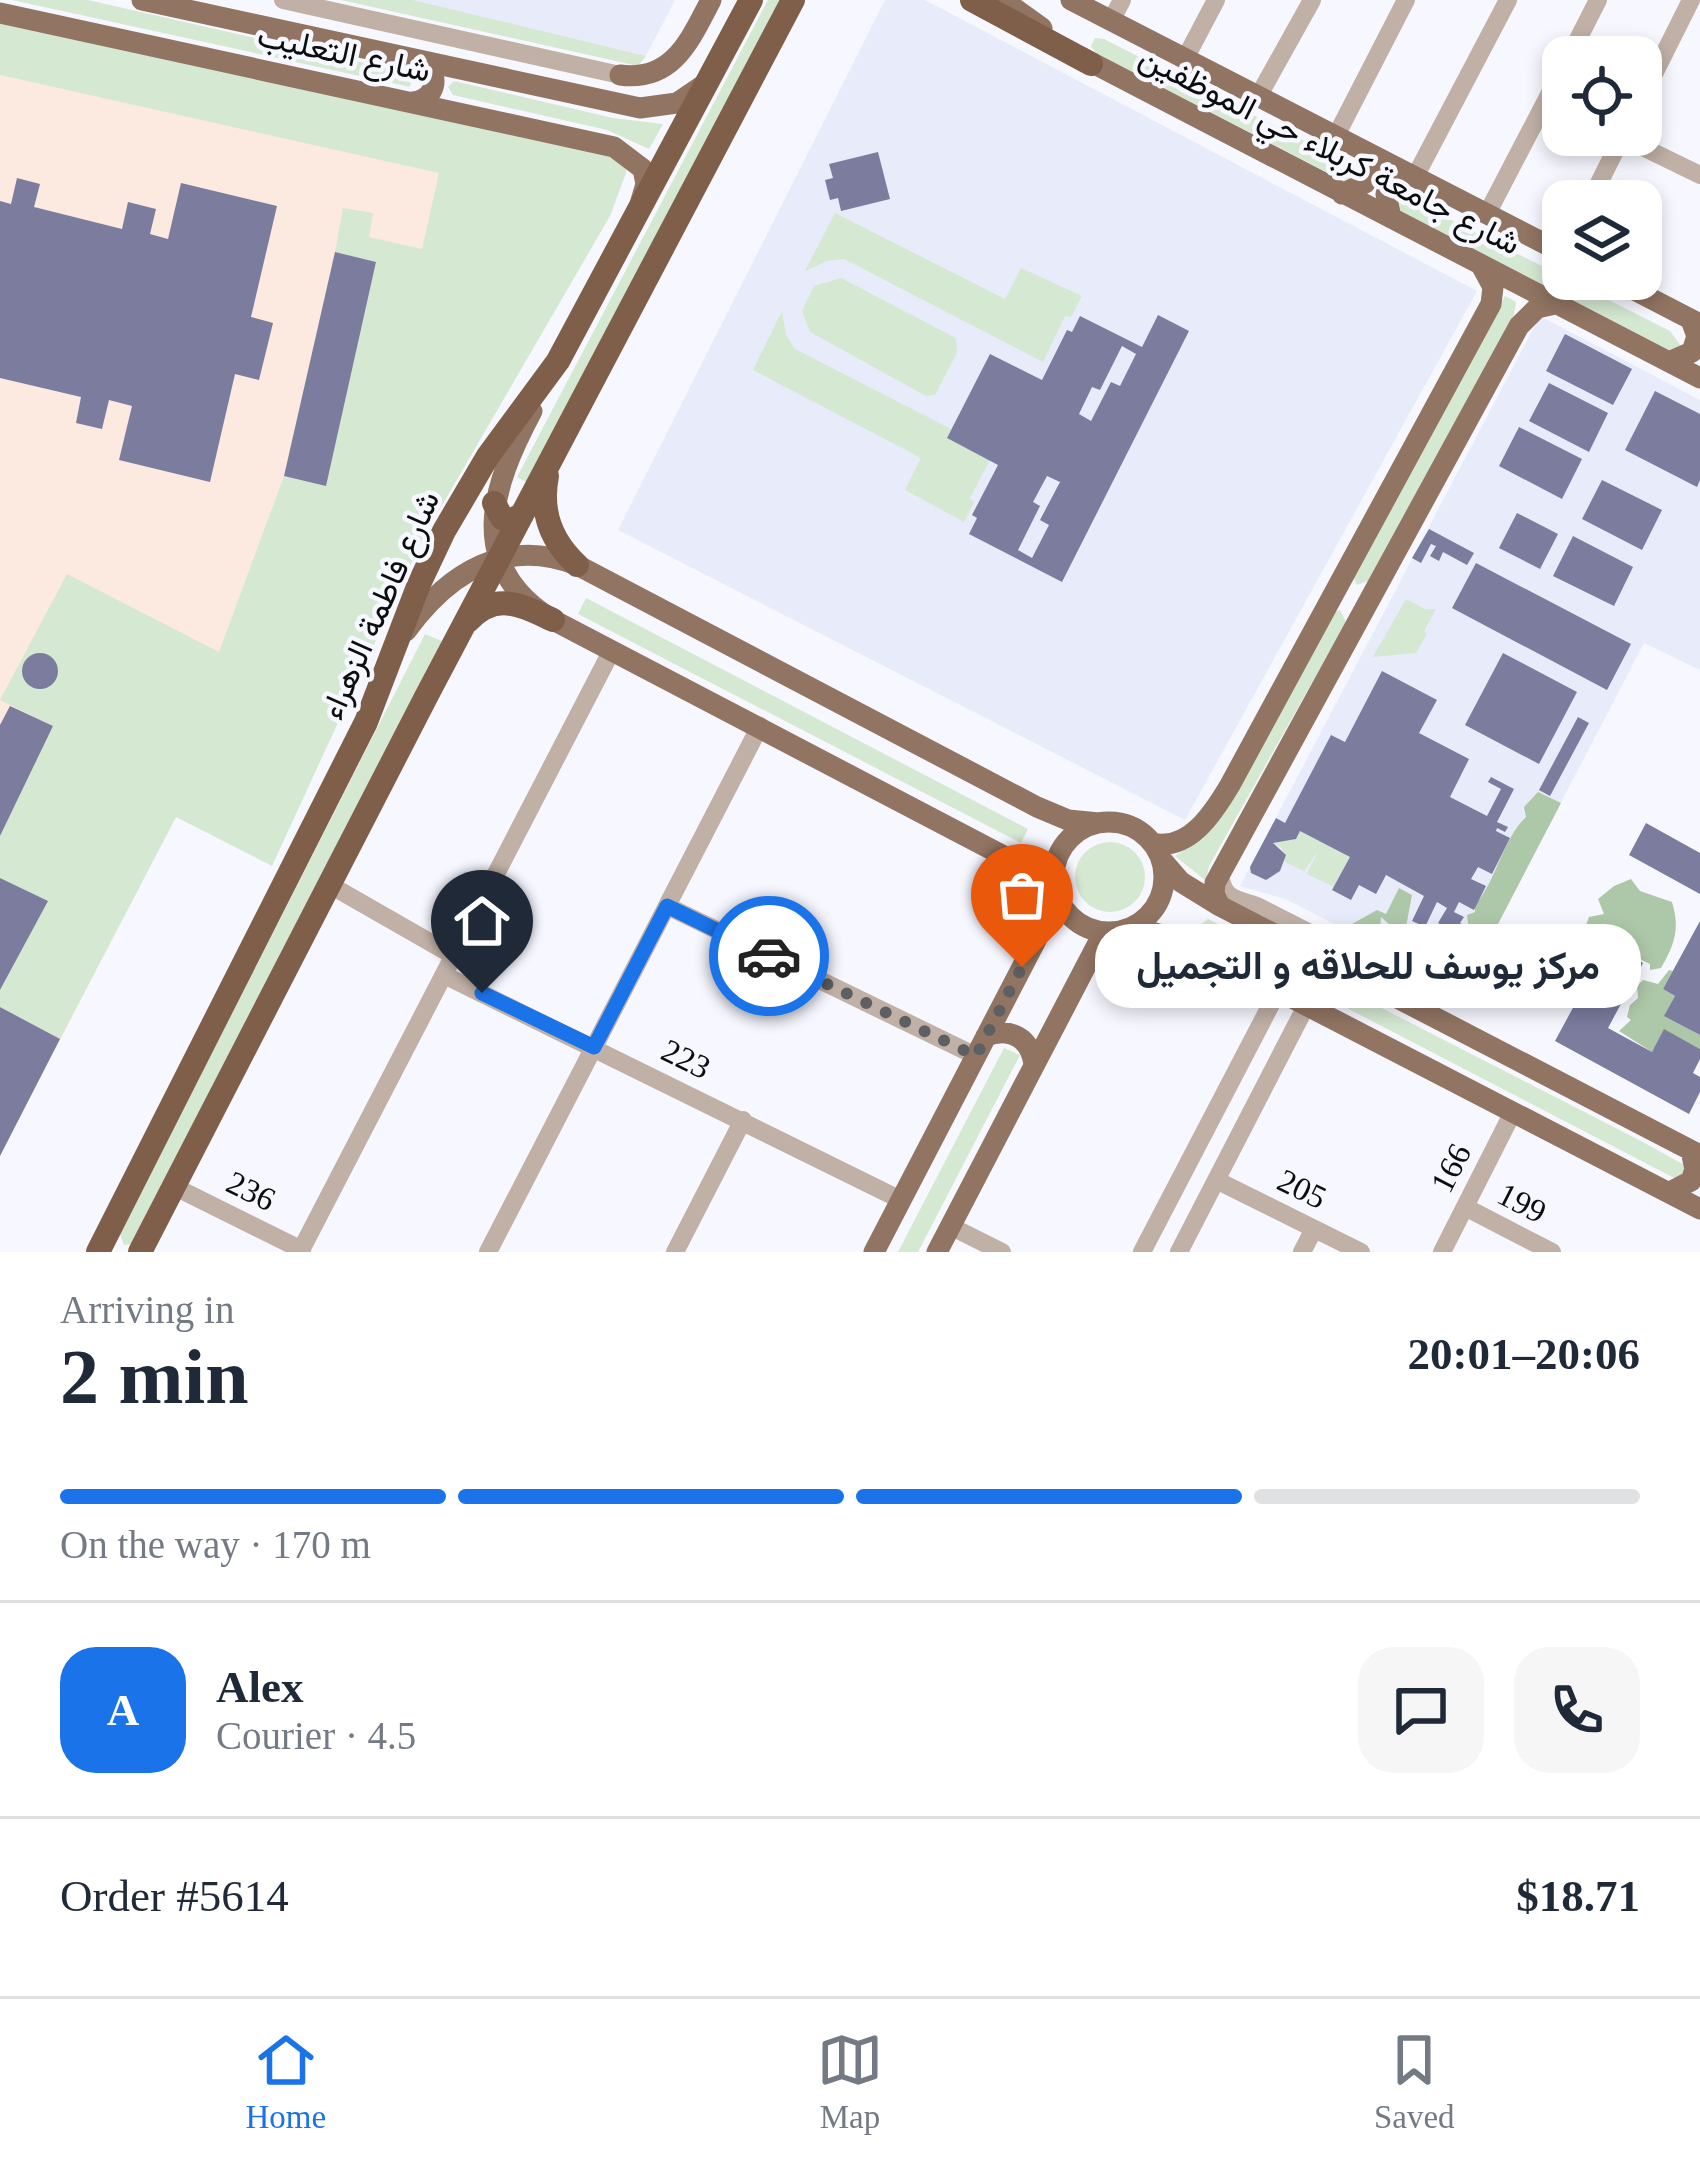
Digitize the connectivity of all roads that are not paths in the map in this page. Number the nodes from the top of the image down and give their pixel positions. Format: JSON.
{"nodes":[{"id":1,"x":142,"y":0,"type":"edge"},
{"id":2,"x":283,"y":0,"type":"edge"},
{"id":3,"x":711,"y":0,"type":"edge"},
{"id":4,"x":751,"y":0,"type":"edge"},
{"id":5,"x":793,"y":0,"type":"edge"},
{"id":6,"x":972,"y":0,"type":"edge"},
{"id":7,"x":1003,"y":0,"type":"edge"},
{"id":8,"x":1071,"y":0,"type":"edge"},
{"id":9,"x":1122,"y":0,"type":"edge"},
{"id":10,"x":1216,"y":0,"type":"edge"},
{"id":11,"x":1312,"y":0,"type":"edge"},
{"id":12,"x":1406,"y":0,"type":"edge"},
{"id":13,"x":1508,"y":0,"type":"edge"},
{"id":14,"x":1598,"y":0,"type":"edge"},
{"id":15,"x":1691,"y":0,"type":"edge"},
{"id":16,"x":245,"y":11,"type":"edge"},
{"id":17,"x":0,"y":13,"type":"edge"},
{"id":18,"x":1111,"y":21,"type":"junction"},
{"id":19,"x":1579,"y":36,"type":"edge"},
{"id":20,"x":1184,"y":58,"type":"junction"},
{"id":21,"x":1662,"y":58,"type":"edge"},
{"id":22,"x":419,"y":60,"type":"junction"},
{"id":23,"x":1091,"y":64,"type":"junction"},
{"id":24,"x":464,"y":70,"type":"junction"},
{"id":25,"x":620,"y":75,"type":"joint"},
{"id":26,"x":708,"y":82,"type":"junction"},
{"id":27,"x":1258,"y":97,"type":"junction"},
{"id":28,"x":413,"y":102,"type":"junction"},
{"id":29,"x":1542,"y":108,"type":"edge"},
{"id":30,"x":454,"y":111,"type":"junction"},
{"id":31,"x":1336,"y":136,"type":"junction"},
{"id":32,"x":1364,"y":151,"type":"junction"},
{"id":33,"x":1662,"y":156,"type":"edge"},
{"id":34,"x":1700,"y":175,"type":"edge"},
{"id":35,"x":1413,"y":176,"type":"junction"},
{"id":36,"x":1342,"y":194,"type":"junction"},
{"id":37,"x":1487,"y":214,"type":"junction"},
{"id":38,"x":1391,"y":218,"type":"junction"},
{"id":39,"x":637,"y":219,"type":"junction"},
{"id":40,"x":1542,"y":242,"type":"edge"},
{"id":41,"x":1480,"y":265,"type":"junction"},
{"id":42,"x":1654,"y":300,"type":"edge"},
{"id":43,"x":1555,"y":304,"type":"junction"},
{"id":44,"x":1696,"y":322,"type":"edge"},
{"id":45,"x":557,"y":361,"type":"junction"},
{"id":46,"x":1669,"y":362,"type":"junction"},
{"id":47,"x":1700,"y":377,"type":"edge"},
{"id":48,"x":555,"y":453,"type":"junction"},
{"id":49,"x":494,"y":503,"type":"junction"},
{"id":50,"x":522,"y":515,"type":"junction"},
{"id":51,"x":544,"y":554,"type":"junction"},
{"id":52,"x":500,"y":557,"type":"junction"},
{"id":53,"x":577,"y":565,"type":"junction"},
{"id":54,"x":1343,"y":574,"type":"junction"},
{"id":55,"x":515,"y":588,"type":"junction"},
{"id":56,"x":1377,"y":591,"type":"junction"},
{"id":57,"x":1326,"y":606,"type":"junction"},
{"id":58,"x":553,"y":620,"type":"junction"},
{"id":59,"x":1357,"y":628,"type":"junction"},
{"id":60,"x":460,"y":632,"type":"junction"},
{"id":61,"x":612,"y":650,"type":"junction"},
{"id":62,"x":392,"y":655,"type":"junction"},
{"id":63,"x":760,"y":726,"type":"junction"},
{"id":64,"x":1099,"y":823,"type":"junction"},
{"id":65,"x":1157,"y":852,"type":"junction"},
{"id":66,"x":1220,"y":874,"type":"junction"},
{"id":67,"x":329,"y":885,"type":"junction"},
{"id":68,"x":1058,"y":898,"type":"junction"},
{"id":69,"x":667,"y":906,"type":"junction"},
{"id":70,"x":1220,"y":906,"type":"junction"},
{"id":71,"x":1120,"y":932,"type":"junction"},
{"id":72,"x":454,"y":956,"type":"junction"},
{"id":73,"x":444,"y":975,"type":"junction"},
{"id":74,"x":1279,"y":989,"type":"junction"},
{"id":75,"x":1307,"y":1004,"type":"junction"},
{"id":76,"x":1432,"y":1016,"type":"junction"},
{"id":77,"x":1257,"y":1031,"type":"junction"},
{"id":78,"x":981,"y":1046,"type":"junction"},
{"id":79,"x":1286,"y":1046,"type":"junction"},
{"id":80,"x":594,"y":1047,"type":"junction"},
{"id":81,"x":1034,"y":1064,"type":"junction"},
{"id":82,"x":1514,"y":1112,"type":"junction"},
{"id":83,"x":743,"y":1120,"type":"junction"},
{"id":84,"x":1695,"y":1153,"type":"edge"},
{"id":85,"x":1216,"y":1180,"type":"junction"},
{"id":86,"x":175,"y":1186,"type":"junction"},
{"id":87,"x":1670,"y":1192,"type":"junction"},
{"id":88,"x":901,"y":1200,"type":"junction"},
{"id":89,"x":1465,"y":1207,"type":"junction"},
{"id":90,"x":1700,"y":1209,"type":"edge"},
{"id":91,"x":950,"y":1226,"type":"junction"},
{"id":92,"x":1314,"y":1229,"type":"junction"},
{"id":93,"x":104,"y":1241,"type":"edge"},
{"id":94,"x":141,"y":1250,"type":"edge"},
{"id":95,"x":301,"y":1251,"type":"edge"},
{"id":96,"x":488,"y":1252,"type":"edge"},
{"id":97,"x":675,"y":1252,"type":"edge"},
{"id":98,"x":874,"y":1252,"type":"edge"},
{"id":99,"x":937,"y":1252,"type":"edge"},
{"id":100,"x":1002,"y":1252,"type":"edge"},
{"id":101,"x":1142,"y":1252,"type":"edge"},
{"id":102,"x":1179,"y":1252,"type":"edge"},
{"id":103,"x":1302,"y":1252,"type":"edge"},
{"id":104,"x":1360,"y":1252,"type":"edge"},
{"id":105,"x":1442,"y":1252,"type":"edge"},
{"id":106,"x":1552,"y":1252,"type":"edge"}],
"edges":[{"from":1,"to":16,"type":"main road","name":"شارع التعليب"},
{"from":2,"to":25,"type":"street"},
{"from":3,"to":25,"type":"main road"},
{"from":4,"to":26,"type":"highway","name":"شارع فاطمة الزهراء"},
{"from":5,"to":48,"type":"highway"},
{"from":6,"to":23,"type":"highway"},
{"from":7,"to":23,"type":"main road","name":"شارع جامعة كربلاء حي الموظفين"},
{"from":8,"to":18,"type":"main road","name":"شارع جامعة كربلاء حي الموظفين"},
{"from":9,"to":18,"type":"street"},
{"from":10,"to":20,"type":"street"},
{"from":11,"to":27,"type":"street"},
{"from":12,"to":31,"type":"street"},
{"from":13,"to":35,"type":"street"},
{"from":14,"to":19,"type":"street"},
{"from":15,"to":21,"type":"street"},
{"from":16,"to":22,"type":"main road","name":"شارع التعليب"},
{"from":17,"to":28,"type":"main road","name":"شارع التعليب"},
{"from":18,"to":20,"type":"main road","name":"شارع جامعة كربلاء حي الموظفين"},
{"from":20,"to":27,"type":"main road","name":"شارع جامعة كربلاء حي الموظفين"},
{"from":22,"to":24,"type":"main road","name":"شارع التعليب"},
{"from":22,"to":28,"type":"main road"},
{"from":23,"to":36,"type":"main road","name":"شارع جامعة كربلاء حي الموظفين"},
{"from":24,"to":26,"type":"main road","name":"شارع التعليب"},
{"from":24,"to":30,"type":"main road"},
{"from":26,"to":39,"type":"highway","name":"شارع فاطمة الزهراء"},
{"from":27,"to":31,"type":"main road","name":"شارع جامعة كربلاء حي الموظفين"},
{"from":28,"to":30,"type":"main road","name":"شارع التعليب"},
{"from":29,"to":37,"type":"street"},
{"from":30,"to":39,"type":"main road","name":"شارع التعليب"},
{"from":31,"to":32,"type":"main road","name":"شارع جامعة كربلاء حي الموظفين"},
{"from":32,"to":35,"type":"main road","name":"شارع جامعة كربلاء حي الموظفين"},
{"from":32,"to":36,"type":"main road"},
{"from":33,"to":34,"type":"street"},
{"from":35,"to":37,"type":"main road","name":"شارع جامعة كربلاء حي الموظفين"},
{"from":35,"to":38,"type":"main road"},
{"from":36,"to":38,"type":"main road","name":"شارع جامعة كربلاء حي الموظفين"},
{"from":37,"to":40,"type":"main road","name":"شارع جامعة كربلاء حي الموظفين"},
{"from":38,"to":41,"type":"main road","name":"شارع جامعة كربلاء حي الموظفين"},
{"from":39,"to":45,"type":"highway","name":"شارع فاطمة الزهراء"},
{"from":41,"to":43,"type":"main road","name":"شارع جامعة كربلاء حي الموظفين"},
{"from":41,"to":54,"type":"main road"},
{"from":42,"to":44,"type":"main road"},
{"from":43,"to":46,"type":"main road","name":"شارع جامعة كربلاء حي الموظفين"},
{"from":43,"to":56,"type":"main road"},
{"from":44,"to":46,"type":"main road"},
{"from":45,"to":49,"type":"main road"},
{"from":45,"to":62,"type":"highway","name":"شارع فاطمة الزهراء"},
{"from":46,"to":47,"type":"main road","name":"شارع جامعة كربلاء حي الموظفين"},
{"from":48,"to":50,"type":"highway"},
{"from":48,"to":53,"type":"highway"},
{"from":49,"to":50,"type":"highway"},
{"from":49,"to":52,"type":"main road"},
{"from":50,"to":52,"type":"highway"},
{"from":51,"to":52,"type":"main road"},
{"from":51,"to":53,"type":"main road"},
{"from":51,"to":55,"type":"main road"},
{"from":52,"to":55,"type":"main road"},
{"from":52,"to":60,"type":"highway"},
{"from":52,"to":62,"type":"main road"},
{"from":53,"to":64,"type":"main road"},
{"from":54,"to":56,"type":"main road"},
{"from":54,"to":57,"type":"main road"},
{"from":55,"to":58,"type":"main road"},
{"from":56,"to":59,"type":"main road"},
{"from":57,"to":59,"type":"main road"},
{"from":57,"to":65,"type":"main road"},
{"from":58,"to":60,"type":"highway"},
{"from":58,"to":61,"type":"main road"},
{"from":59,"to":66,"type":"main road"},
{"from":60,"to":67,"type":"highway"},
{"from":61,"to":63,"type":"main road"},
{"from":61,"to":72,"type":"street"},
{"from":62,"to":93,"type":"highway","name":"شارع فاطمة الزهراء"},
{"from":63,"to":68,"type":"main road"},
{"from":63,"to":69,"type":"street"},
{"from":64,"to":65,"type":"main road"},
{"from":64,"to":68,"type":"main road"},
{"from":65,"to":70,"type":"main road"},
{"from":65,"to":71,"type":"main road"},
{"from":66,"to":70,"type":"main road"},
{"from":66,"to":76,"type":"street"},
{"from":67,"to":72,"type":"street"},
{"from":67,"to":86,"type":"highway"},
{"from":68,"to":71,"type":"main road"},
{"from":68,"to":78,"type":"main road"},
{"from":69,"to":78,"type":"street"},
{"from":69,"to":80,"type":"street"},
{"from":70,"to":76,"type":"main road"},
{"from":71,"to":74,"type":"main road"},
{"from":71,"to":81,"type":"main road"},
{"from":72,"to":73,"type":"street"},
{"from":73,"to":80,"type":"street","name":"223"},
{"from":73,"to":95,"type":"street"},
{"from":74,"to":75,"type":"main road"},
{"from":74,"to":77,"type":"street"},
{"from":75,"to":79,"type":"street"},
{"from":75,"to":82,"type":"main road"},
{"from":76,"to":84,"type":"main road"},
{"from":77,"to":79,"type":"street"},
{"from":77,"to":101,"type":"street"},
{"from":78,"to":81,"type":"main road"},
{"from":78,"to":88,"type":"main road"},
{"from":79,"to":85,"type":"street"},
{"from":80,"to":83,"type":"street","name":"223"},
{"from":80,"to":96,"type":"street"},
{"from":81,"to":91,"type":"main road"},
{"from":82,"to":87,"type":"main road"},
{"from":82,"to":89,"type":"street","name":"166"},
{"from":83,"to":88,"type":"street","name":"223"},
{"from":83,"to":97,"type":"street"},
{"from":84,"to":87,"type":"main road"},
{"from":85,"to":92,"type":"street","name":"205"},
{"from":85,"to":102,"type":"street"},
{"from":86,"to":94,"type":"highway"},
{"from":86,"to":95,"type":"street","name":"236"},
{"from":87,"to":90,"type":"main road"},
{"from":88,"to":98,"type":"main road"},
{"from":89,"to":105,"type":"street","name":"166"},
{"from":89,"to":106,"type":"street","name":"199"},
{"from":91,"to":99,"type":"main road"},
{"from":91,"to":100,"type":"street"},
{"from":92,"to":103,"type":"street"},
{"from":92,"to":104,"type":"street","name":"205"},
{"from":93,"to":94,"type":"highway"}]}
